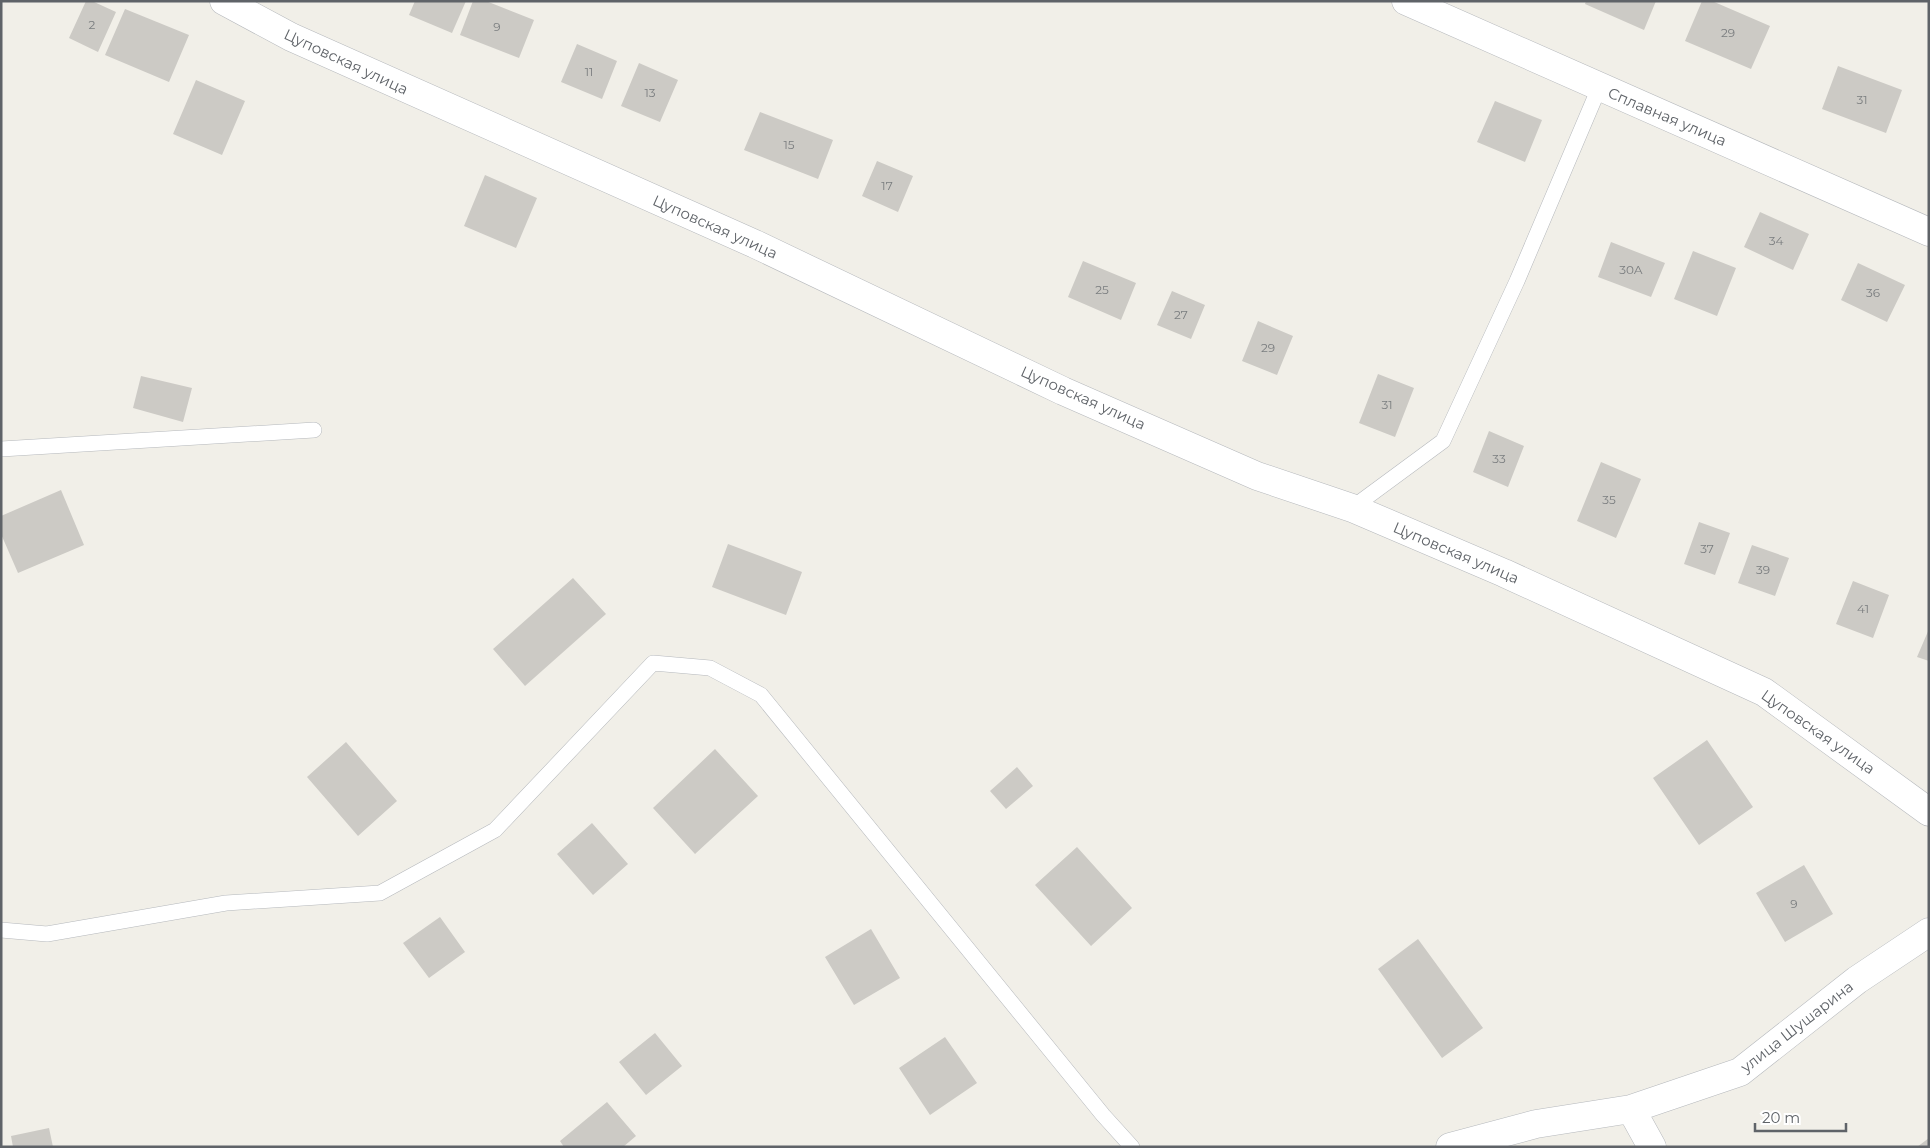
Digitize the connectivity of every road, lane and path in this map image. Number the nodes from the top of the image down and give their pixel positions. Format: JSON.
{"nodes":[{"id":1,"x":224,"y":1,"type":"edge"},
{"id":2,"x":1406,"y":1,"type":"edge"},
{"id":3,"x":1599,"y":88,"type":"junction"},
{"id":4,"x":1929,"y":232,"type":"edge"},
{"id":5,"x":314,"y":430,"type":"dead end"},
{"id":6,"x":1,"y":449,"type":"edge"},
{"id":7,"x":1352,"y":508,"type":"junction"},
{"id":8,"x":1929,"y":812,"type":"edge"},
{"id":9,"x":1,"y":930,"type":"edge"},
{"id":10,"x":1929,"y":932,"type":"edge"},
{"id":11,"x":1631,"y":1109,"type":"junction"},
{"id":12,"x":1132,"y":1147,"type":"edge"},
{"id":13,"x":1450,"y":1147,"type":"edge"},
{"id":14,"x":1652,"y":1147,"type":"edge"}],
"edges":[{"from":1,"to":7,"type":"street","name":"Цуповская улица"},
{"from":2,"to":3,"type":"street","name":"Сплавная улица"},
{"from":3,"to":4,"type":"street","name":"Сплавная улица"},
{"from":3,"to":7,"type":"lane"},
{"from":5,"to":6,"type":"lane"},
{"from":7,"to":8,"type":"street","name":"Цуповская улица"},
{"from":9,"to":12,"type":"lane"},
{"from":10,"to":11,"type":"street","name":"улица Шушарина"},
{"from":11,"to":13,"type":"street","name":"улица Шушарина"},
{"from":11,"to":14,"type":"street"}]}
